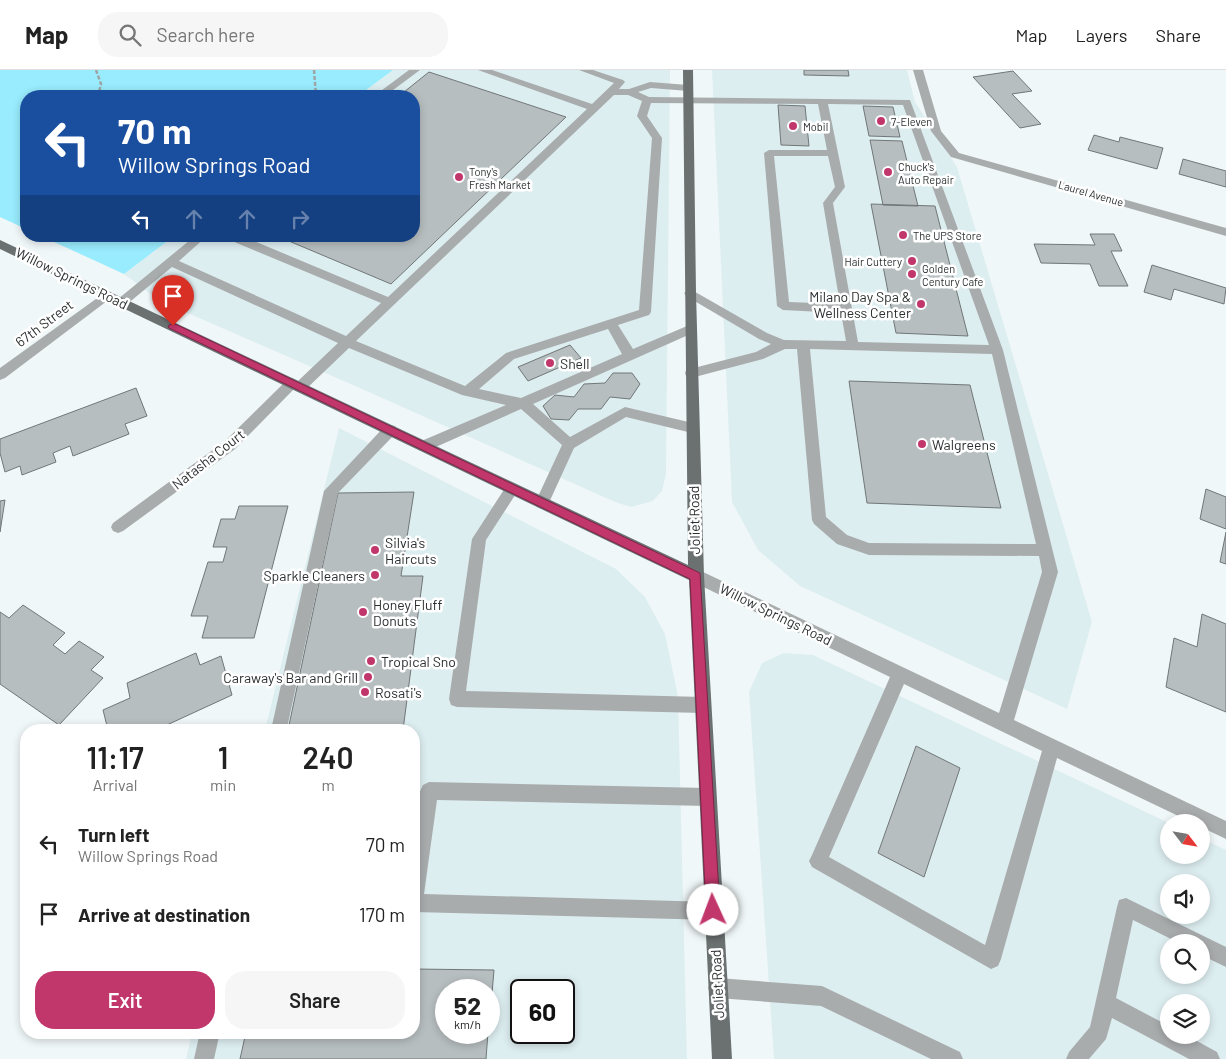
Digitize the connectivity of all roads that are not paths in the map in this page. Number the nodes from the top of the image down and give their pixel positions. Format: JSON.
{"nodes":[{"id":1,"x":415,"y":70,"type":"edge"},
{"id":2,"x":483,"y":70,"type":"edge"},
{"id":3,"x":584,"y":70,"type":"edge"},
{"id":4,"x":688,"y":70,"type":"edge"},
{"id":5,"x":918,"y":70,"type":"edge"},
{"id":6,"x":387,"y":90,"type":"edge"},
{"id":7,"x":610,"y":92,"type":"junction"},
{"id":8,"x":630,"y":92,"type":"junction"},
{"id":9,"x":688,"y":94,"type":"junction"},
{"id":10,"x":647,"y":100,"type":"junction"},
{"id":11,"x":822,"y":101,"type":"junction"},
{"id":12,"x":593,"y":108,"type":"junction"},
{"id":13,"x":833,"y":153,"type":"junction"},
{"id":14,"x":1226,"y":232,"type":"edge"},
{"id":15,"x":195,"y":242,"type":"edge"},
{"id":16,"x":245,"y":242,"type":"edge"},
{"id":17,"x":0,"y":244,"type":"edge"},
{"id":18,"x":170,"y":262,"type":"junction"},
{"id":19,"x":690,"y":293,"type":"junction"},
{"id":20,"x":107,"y":295,"type":"junction"},
{"id":21,"x":122,"y":302,"type":"junction"},
{"id":22,"x":389,"y":302,"type":"junction"},
{"id":23,"x":846,"y":309,"type":"junction"},
{"id":24,"x":610,"y":323,"type":"junction"},
{"id":25,"x":691,"y":329,"type":"junction"},
{"id":26,"x":347,"y":342,"type":"junction"},
{"id":27,"x":783,"y":344,"type":"junction"},
{"id":28,"x":803,"y":345,"type":"junction"},
{"id":29,"x":853,"y":346,"type":"junction"},
{"id":30,"x":997,"y":350,"type":"junction"},
{"id":31,"x":630,"y":356,"type":"junction"},
{"id":32,"x":691,"y":373,"type":"junction"},
{"id":33,"x":0,"y":376,"type":"edge"},
{"id":34,"x":296,"y":385,"type":"junction"},
{"id":35,"x":467,"y":392,"type":"junction"},
{"id":36,"x":523,"y":403,"type":"junction"},
{"id":37,"x":692,"y":428,"type":"junction"},
{"id":38,"x":390,"y":430,"type":"junction"},
{"id":39,"x":569,"y":444,"type":"junction"},
{"id":40,"x":424,"y":446,"type":"junction"},
{"id":41,"x":512,"y":489,"type":"junction"},
{"id":42,"x":542,"y":503,"type":"junction"},
{"id":43,"x":118,"y":527,"type":"dead end"},
{"id":44,"x":1044,"y":550,"type":"junction"},
{"id":45,"x":696,"y":576,"type":"junction"},
{"id":46,"x":900,"y":674,"type":"junction"},
{"id":47,"x":703,"y":705,"type":"junction"},
{"id":48,"x":280,"y":724,"type":"edge"},
{"id":49,"x":1004,"y":724,"type":"junction"},
{"id":50,"x":1052,"y":747,"type":"junction"},
{"id":51,"x":708,"y":797,"type":"junction"},
{"id":52,"x":1226,"y":830,"type":"edge"},
{"id":53,"x":420,"y":851,"type":"edge"},
{"id":54,"x":420,"y":903,"type":"edge"},
{"id":55,"x":713,"y":910,"type":"junction"},
{"id":56,"x":1181,"y":934,"type":"edge"},
{"id":57,"x":1210,"y":949,"type":"edge"},
{"id":58,"x":1226,"y":957,"type":"edge"},
{"id":59,"x":718,"y":988,"type":"junction"},
{"id":60,"x":1105,"y":1003,"type":"junction"},
{"id":61,"x":208,"y":1039,"type":"edge"},
{"id":62,"x":204,"y":1059,"type":"edge"},
{"id":63,"x":722,"y":1059,"type":"edge"},
{"id":64,"x":954,"y":1059,"type":"edge"},
{"id":65,"x":1076,"y":1059,"type":"edge"},
{"id":66,"x":1210,"y":1059,"type":"edge"}],
"edges":[{"from":1,"to":6,"type":"street"},
{"from":2,"to":12,"type":"street"},
{"from":3,"to":7,"type":"street"},
{"from":4,"to":9,"type":"main road","name":"Joliet Road"},
{"from":5,"to":14,"type":"street","name":"Laurel Avenue"},
{"from":7,"to":8,"type":"street"},
{"from":7,"to":12,"type":"street","name":"Natasha Court"},
{"from":8,"to":9,"type":"street"},
{"from":8,"to":10,"type":"street"},
{"from":9,"to":10,"type":"street"},
{"from":9,"to":11,"type":"street"},
{"from":9,"to":19,"type":"main road","name":"Joliet Road"},
{"from":10,"to":24,"type":"street"},
{"from":11,"to":13,"type":"street"},
{"from":11,"to":30,"type":"street"},
{"from":12,"to":22,"type":"street","name":"Natasha Court"},
{"from":13,"to":23,"type":"street"},
{"from":13,"to":23,"type":"street"},
{"from":15,"to":18,"type":"street"},
{"from":16,"to":22,"type":"street"},
{"from":17,"to":20,"type":"main road","name":"Willow Springs Road"},
{"from":18,"to":21,"type":"street"},
{"from":18,"to":26,"type":"street"},
{"from":19,"to":25,"type":"main road","name":"Joliet Road"},
{"from":19,"to":27,"type":"street"},
{"from":20,"to":21,"type":"main road","name":"Willow Springs Road"},
{"from":20,"to":33,"type":"street","name":"67th Street"},
{"from":21,"to":34,"type":"main road","name":"Willow Springs Road"},
{"from":22,"to":26,"type":"street","name":"Natasha Court"},
{"from":23,"to":29,"type":"street"},
{"from":24,"to":31,"type":"street"},
{"from":24,"to":35,"type":"street"},
{"from":25,"to":31,"type":"street"},
{"from":25,"to":32,"type":"main road","name":"Joliet Road"},
{"from":26,"to":34,"type":"street","name":"Natasha Court"},
{"from":26,"to":35,"type":"street"},
{"from":27,"to":28,"type":"street"},
{"from":27,"to":32,"type":"street"},
{"from":28,"to":29,"type":"street"},
{"from":28,"to":44,"type":"street"},
{"from":29,"to":30,"type":"street"},
{"from":30,"to":44,"type":"street"},
{"from":31,"to":36,"type":"street"},
{"from":32,"to":37,"type":"main road","name":"Joliet Road"},
{"from":34,"to":38,"type":"main road","name":"Willow Springs Road"},
{"from":34,"to":43,"type":"street","name":"Natasha Court"},
{"from":35,"to":36,"type":"street"},
{"from":36,"to":39,"type":"street"},
{"from":36,"to":40,"type":"street"},
{"from":37,"to":39,"type":"street"},
{"from":37,"to":45,"type":"main road","name":"Joliet Road"},
{"from":38,"to":40,"type":"main road","name":"Willow Springs Road"},
{"from":38,"to":48,"type":"street"},
{"from":39,"to":42,"type":"street"},
{"from":40,"to":41,"type":"main road","name":"Willow Springs Road"},
{"from":41,"to":42,"type":"main road","name":"Willow Springs Road"},
{"from":41,"to":47,"type":"street"},
{"from":42,"to":45,"type":"main road","name":"Willow Springs Road"},
{"from":44,"to":49,"type":"street"},
{"from":45,"to":46,"type":"street","name":"Willow Springs Road"},
{"from":45,"to":47,"type":"main road","name":"Joliet Road"},
{"from":46,"to":49,"type":"street","name":"Willow Springs Road"},
{"from":46,"to":50,"type":"street"},
{"from":47,"to":51,"type":"main road","name":"Joliet Road"},
{"from":49,"to":50,"type":"street","name":"Willow Springs Road"},
{"from":50,"to":52,"type":"street","name":"Willow Springs Road"},
{"from":51,"to":53,"type":"street"},
{"from":51,"to":55,"type":"main road","name":"Joliet Road"},
{"from":54,"to":55,"type":"street"},
{"from":55,"to":59,"type":"main road","name":"Joliet Road"},
{"from":56,"to":60,"type":"street"},
{"from":57,"to":58,"type":"street"},
{"from":59,"to":63,"type":"main road","name":"Joliet Road"},
{"from":59,"to":64,"type":"street"},
{"from":60,"to":65,"type":"street"},
{"from":60,"to":66,"type":"street"},
{"from":61,"to":62,"type":"street"}]}
